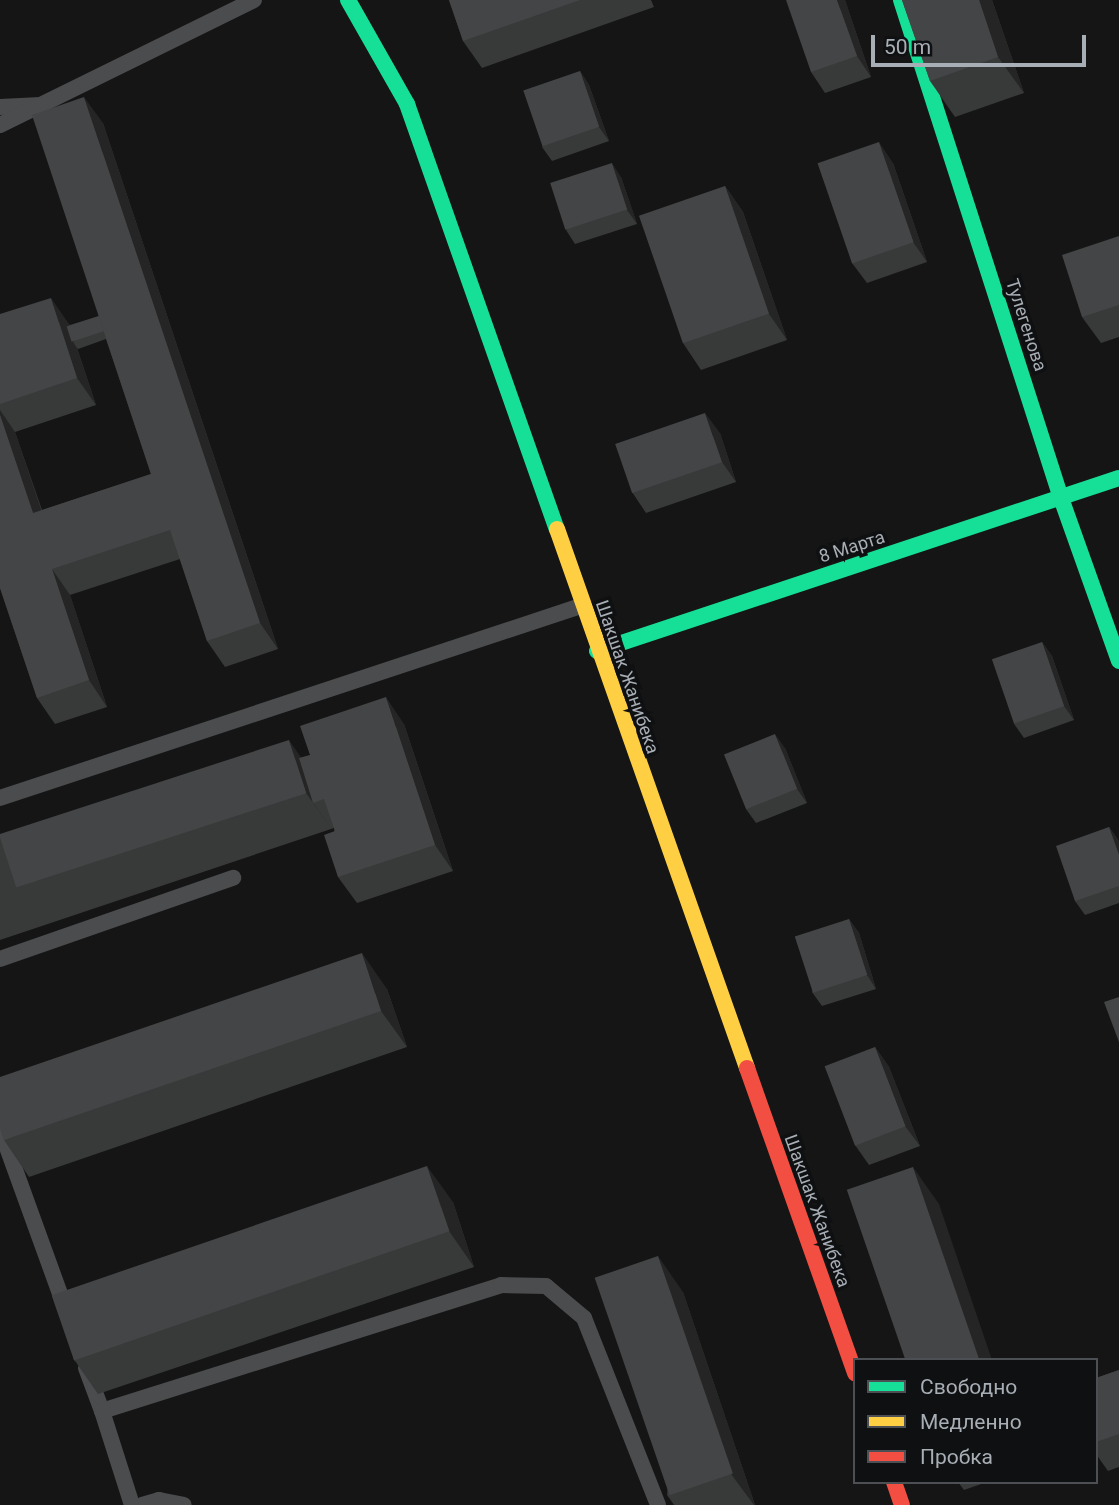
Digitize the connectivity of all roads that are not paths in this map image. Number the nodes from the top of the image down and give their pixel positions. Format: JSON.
{"nodes":[{"id":1,"x":254,"y":0,"type":"edge"},
{"id":2,"x":348,"y":0,"type":"edge"},
{"id":3,"x":901,"y":0,"type":"edge"},
{"id":4,"x":49,"y":104,"type":"junction"},
{"id":5,"x":0,"y":107,"type":"edge"},
{"id":6,"x":0,"y":125,"type":"edge"},
{"id":7,"x":1119,"y":478,"type":"edge"},
{"id":8,"x":1061,"y":498,"type":"junction"},
{"id":9,"x":581,"y":606,"type":"junction"},
{"id":10,"x":597,"y":651,"type":"junction"},
{"id":11,"x":1119,"y":661,"type":"edge"},
{"id":12,"x":0,"y":798,"type":"edge"},
{"id":13,"x":233,"y":878,"type":"dead end"},
{"id":14,"x":0,"y":959,"type":"edge"},
{"id":15,"x":0,"y":1128,"type":"edge"},
{"id":16,"x":69,"y":1321,"type":"edge"},
{"id":17,"x":79,"y":1346,"type":"edge"},
{"id":18,"x":853,"y":1367,"type":"edge"},
{"id":19,"x":102,"y":1411,"type":"junction"},
{"id":20,"x":898,"y":1495,"type":"edge"},
{"id":21,"x":132,"y":1505,"type":"edge"},
{"id":22,"x":142,"y":1505,"type":"edge"},
{"id":23,"x":184,"y":1505,"type":"edge"},
{"id":24,"x":658,"y":1505,"type":"edge"},
{"id":25,"x":877,"y":1505,"type":"edge"}],
"edges":[{"from":1,"to":4,"type":"lane"},
{"from":2,"to":9,"type":"main road","name":"Шакшак Жанибека"},
{"from":3,"to":8,"type":"main road","name":"Тулегенова"},
{"from":4,"to":5,"type":"lane"},
{"from":4,"to":6,"type":"lane"},
{"from":7,"to":8,"type":"main road","name":"8 Марта"},
{"from":8,"to":10,"type":"main road","name":"8 Марта"},
{"from":8,"to":11,"type":"main road","name":"Тулегенова"},
{"from":9,"to":10,"type":"main road","name":"Шакшак Жанибека"},
{"from":9,"to":12,"type":"lane"},
{"from":10,"to":18,"type":"main road","name":"Шакшак Жанибека"},
{"from":13,"to":14,"type":"lane"},
{"from":15,"to":16,"type":"lane"},
{"from":17,"to":19,"type":"lane"},
{"from":19,"to":21,"type":"lane"},
{"from":19,"to":24,"type":"lane"},
{"from":20,"to":25,"type":"lane"},
{"from":22,"to":23,"type":"lane"}]}
